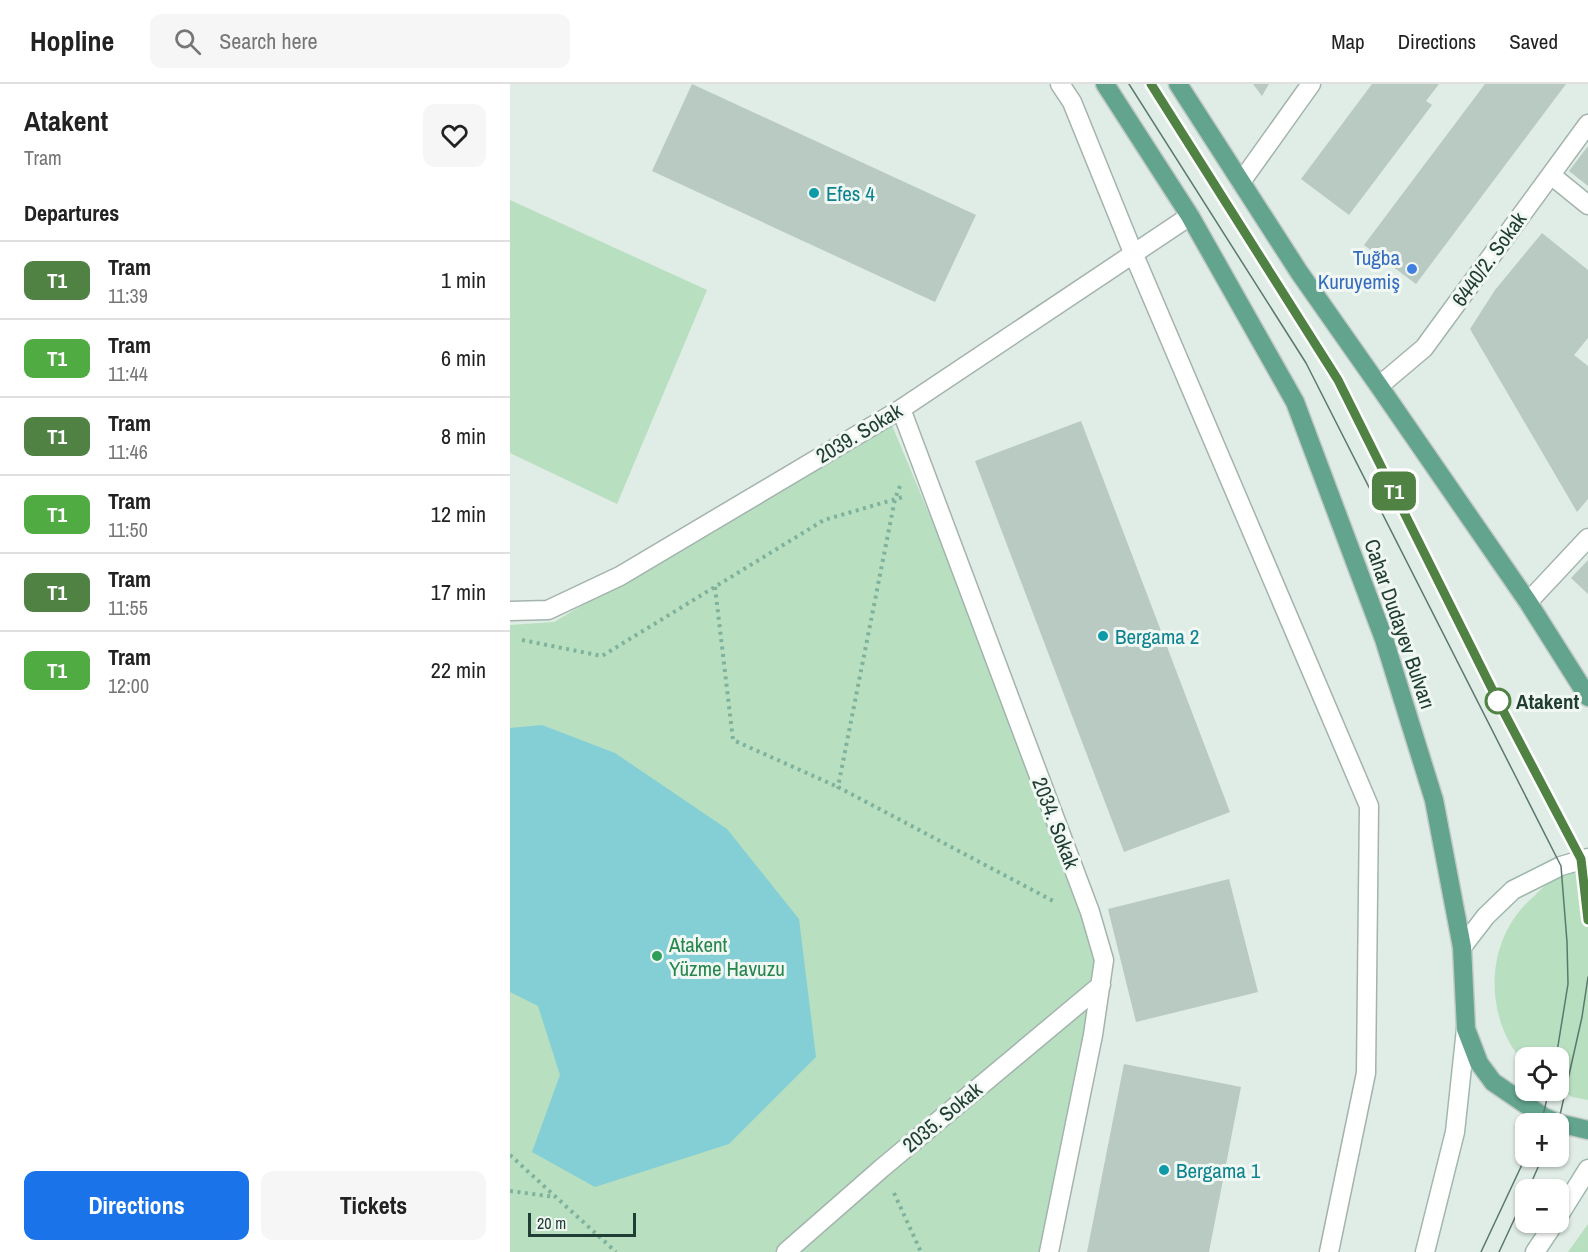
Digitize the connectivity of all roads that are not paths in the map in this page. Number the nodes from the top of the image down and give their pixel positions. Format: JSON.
{"nodes":[{"id":1,"x":1060,"y":84,"type":"edge"},
{"id":2,"x":1106,"y":84,"type":"edge"},
{"id":3,"x":1178,"y":84,"type":"edge"},
{"id":4,"x":1311,"y":84,"type":"edge"},
{"id":5,"x":1588,"y":124,"type":"edge"},
{"id":6,"x":1551,"y":175,"type":"junction"},
{"id":7,"x":1241,"y":182,"type":"junction"},
{"id":8,"x":1588,"y":205,"type":"edge"},
{"id":9,"x":1190,"y":216,"type":"junction"},
{"id":10,"x":1134,"y":255,"type":"junction"},
{"id":11,"x":1379,"y":386,"type":"junction"},
{"id":12,"x":901,"y":409,"type":"junction"},
{"id":13,"x":1588,"y":538,"type":"edge"},
{"id":14,"x":1528,"y":602,"type":"junction"},
{"id":15,"x":510,"y":611,"type":"edge"},
{"id":16,"x":1588,"y":697,"type":"edge"},
{"id":17,"x":1588,"y":858,"type":"edge"},
{"id":18,"x":1462,"y":947,"type":"junction"},
{"id":19,"x":1101,"y":985,"type":"junction"},
{"id":20,"x":1466,"y":1029,"type":"junction"},
{"id":21,"x":1588,"y":1130,"type":"edge"},
{"id":22,"x":1588,"y":1169,"type":"edge"},
{"id":23,"x":1569,"y":1199,"type":"edge"},
{"id":24,"x":1548,"y":1233,"type":"edge"},
{"id":25,"x":786,"y":1252,"type":"edge"},
{"id":26,"x":1049,"y":1252,"type":"edge"},
{"id":27,"x":1329,"y":1252,"type":"edge"},
{"id":28,"x":1425,"y":1252,"type":"edge"},
{"id":29,"x":1535,"y":1252,"type":"edge"}],
"edges":[{"from":1,"to":10,"type":"street"},
{"from":2,"to":9,"type":"main road","name":"Cahar Dudayev Bulvarı"},
{"from":3,"to":7,"type":"main road"},
{"from":4,"to":7,"type":"street"},
{"from":5,"to":6,"type":"street","name":"6440/2. Sokak"},
{"from":6,"to":8,"type":"street"},
{"from":6,"to":11,"type":"street","name":"6440/2. Sokak"},
{"from":7,"to":11,"type":"main road"},
{"from":9,"to":10,"type":"street","name":"2039. Sokak"},
{"from":9,"to":18,"type":"main road","name":"Cahar Dudayev Bulvarı"},
{"from":10,"to":12,"type":"street","name":"2039. Sokak"},
{"from":10,"to":27,"type":"street"},
{"from":11,"to":14,"type":"main road"},
{"from":12,"to":15,"type":"street","name":"2039. Sokak"},
{"from":12,"to":19,"type":"street","name":"2034. Sokak"},
{"from":13,"to":14,"type":"street"},
{"from":14,"to":16,"type":"main road"},
{"from":17,"to":18,"type":"street"},
{"from":18,"to":20,"type":"main road","name":"Cahar Dudayev Bulvarı"},
{"from":19,"to":25,"type":"street","name":"2035. Sokak"},
{"from":19,"to":26,"type":"street","name":"2034. Sokak"},
{"from":20,"to":21,"type":"main road","name":"Cahar Dudayev Bulvarı"},
{"from":20,"to":28,"type":"street"},
{"from":22,"to":23,"type":"street"},
{"from":24,"to":29,"type":"street"}]}
